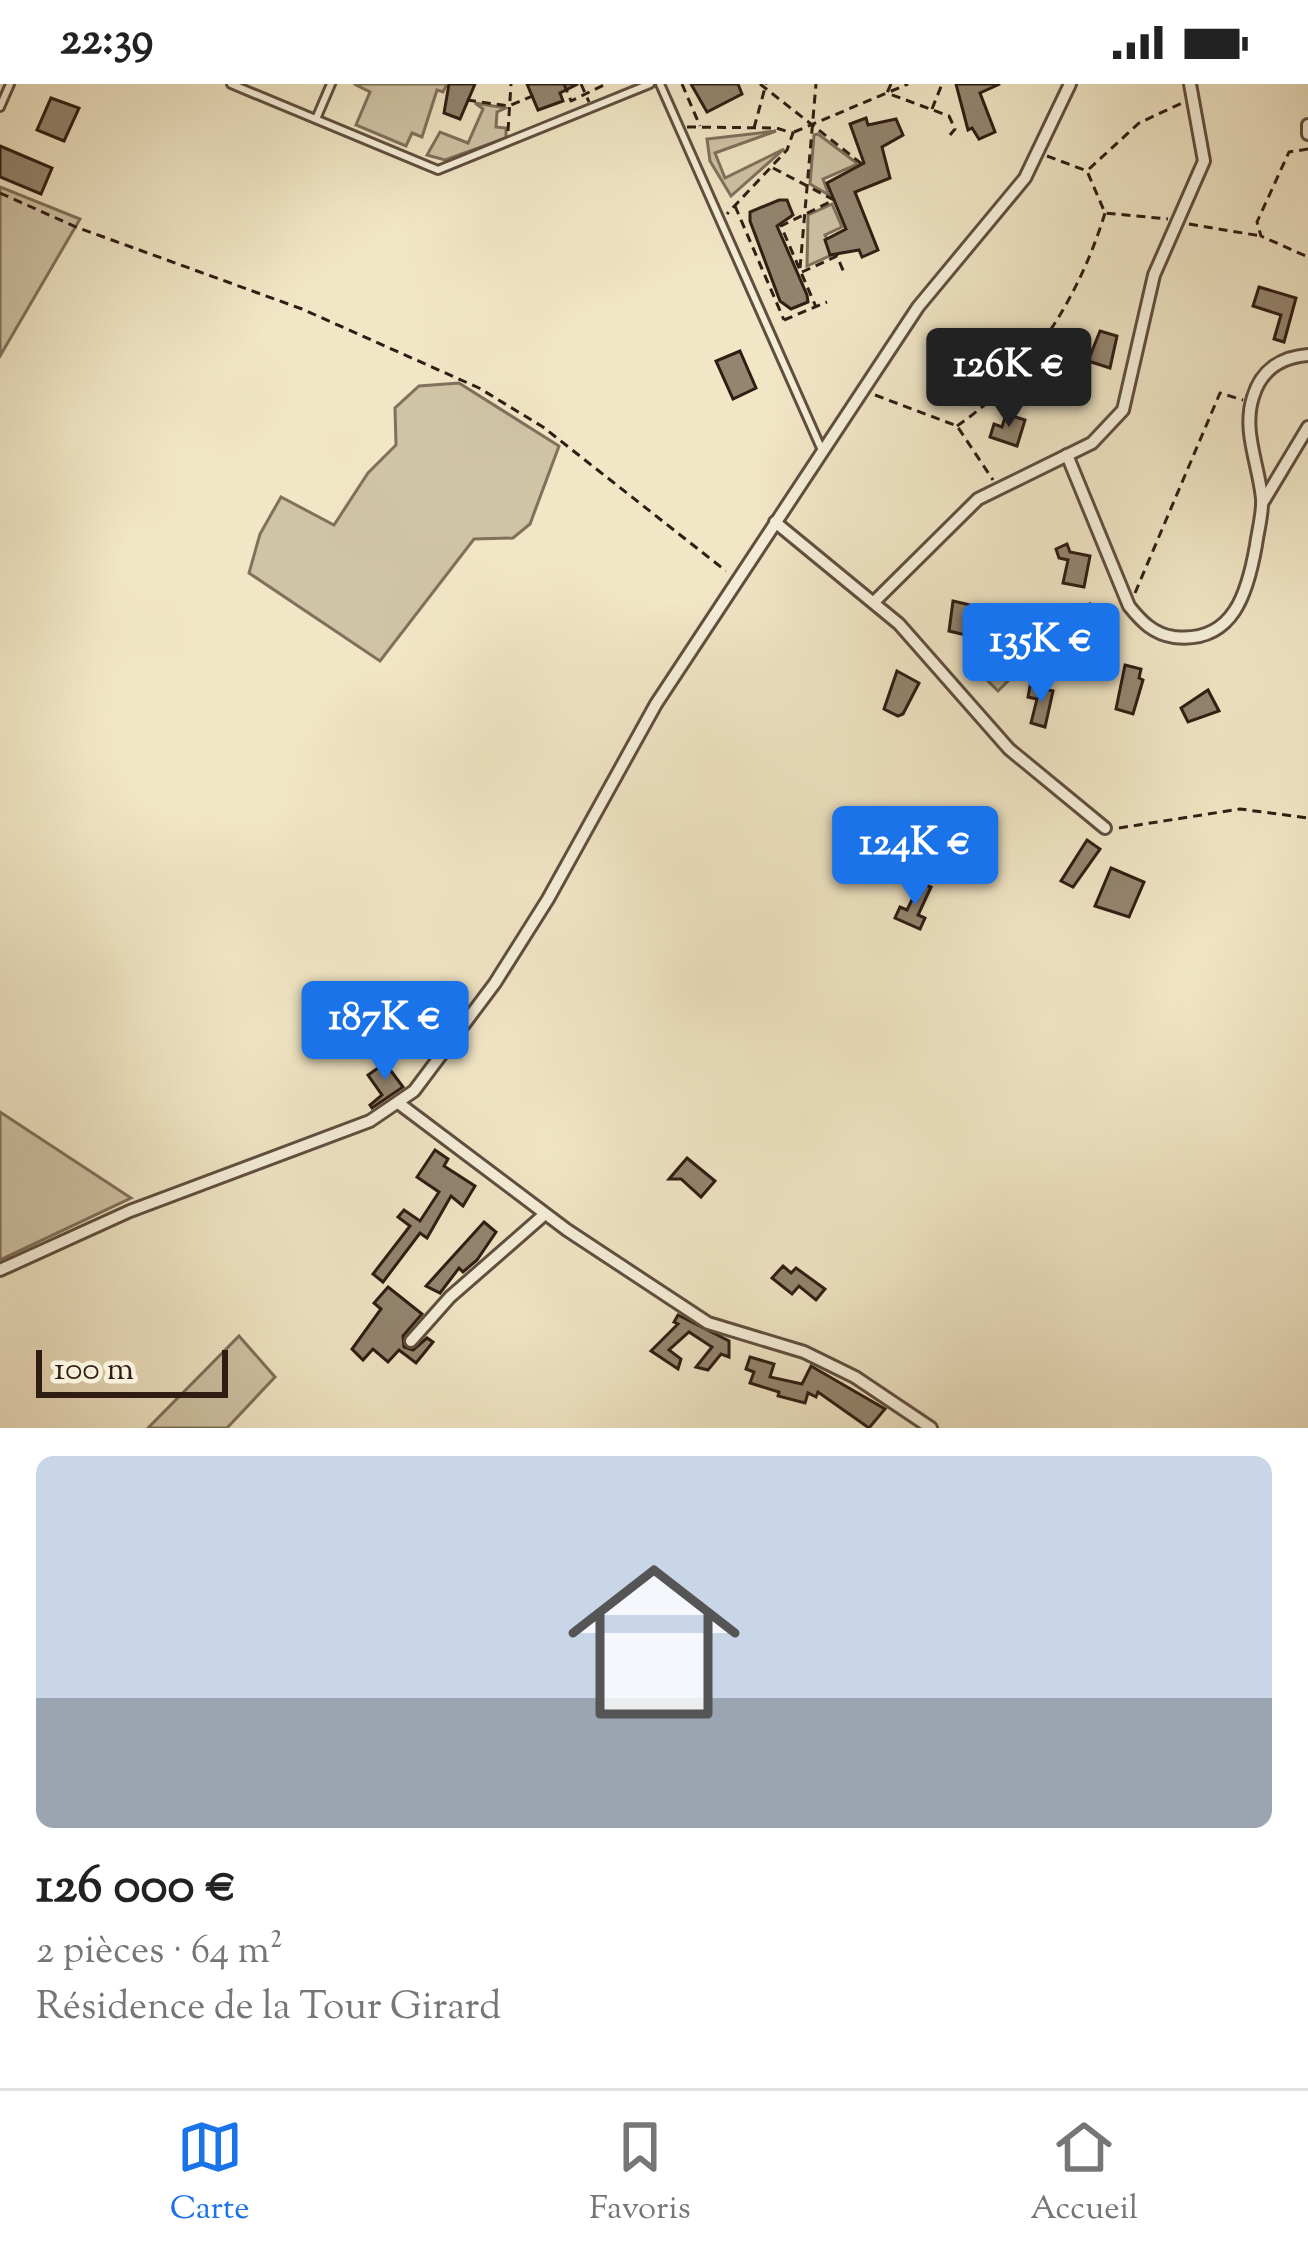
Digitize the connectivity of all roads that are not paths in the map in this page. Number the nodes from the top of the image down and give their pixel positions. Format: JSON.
{"nodes":[{"id":1,"x":10,"y":84,"type":"edge"},
{"id":2,"x":231,"y":84,"type":"edge"},
{"id":3,"x":331,"y":84,"type":"edge"},
{"id":4,"x":650,"y":84,"type":"edge"},
{"id":5,"x":660,"y":84,"type":"edge"},
{"id":6,"x":1070,"y":84,"type":"edge"},
{"id":7,"x":1190,"y":84,"type":"edge"},
{"id":8,"x":0,"y":107,"type":"edge"},
{"id":9,"x":316,"y":119,"type":"junction"},
{"id":10,"x":1308,"y":125,"type":"edge"},
{"id":11,"x":1308,"y":134,"type":"edge"},
{"id":12,"x":1308,"y":355,"type":"edge"},
{"id":13,"x":1308,"y":428,"type":"edge"},
{"id":14,"x":823,"y":452,"type":"junction"},
{"id":15,"x":1067,"y":455,"type":"junction"},
{"id":16,"x":1263,"y":502,"type":"junction"},
{"id":17,"x":775,"y":522,"type":"junction"},
{"id":18,"x":874,"y":602,"type":"junction"},
{"id":19,"x":1106,"y":828,"type":"road end"},
{"id":20,"x":401,"y":1105,"type":"junction"},
{"id":21,"x":545,"y":1214,"type":"junction"},
{"id":22,"x":0,"y":1270,"type":"edge"},
{"id":23,"x":411,"y":1341,"type":"dead end"},
{"id":24,"x":931,"y":1428,"type":"edge"}],
"edges":[{"from":1,"to":8,"type":"lane"},
{"from":2,"to":9,"type":"lane"},
{"from":3,"to":9,"type":"lane"},
{"from":4,"to":9,"type":"lane"},
{"from":5,"to":14,"type":"lane"},
{"from":6,"to":14,"type":"street"},
{"from":7,"to":15,"type":"street"},
{"from":10,"to":11,"type":"street"},
{"from":12,"to":16,"type":"street"},
{"from":13,"to":16,"type":"street"},
{"from":14,"to":17,"type":"street"},
{"from":15,"to":16,"type":"street"},
{"from":15,"to":18,"type":"street"},
{"from":17,"to":18,"type":"street"},
{"from":17,"to":20,"type":"street"},
{"from":18,"to":19,"type":"street"},
{"from":20,"to":21,"type":"street"},
{"from":20,"to":22,"type":"street"},
{"from":21,"to":23,"type":"street"},
{"from":21,"to":24,"type":"street"}]}
